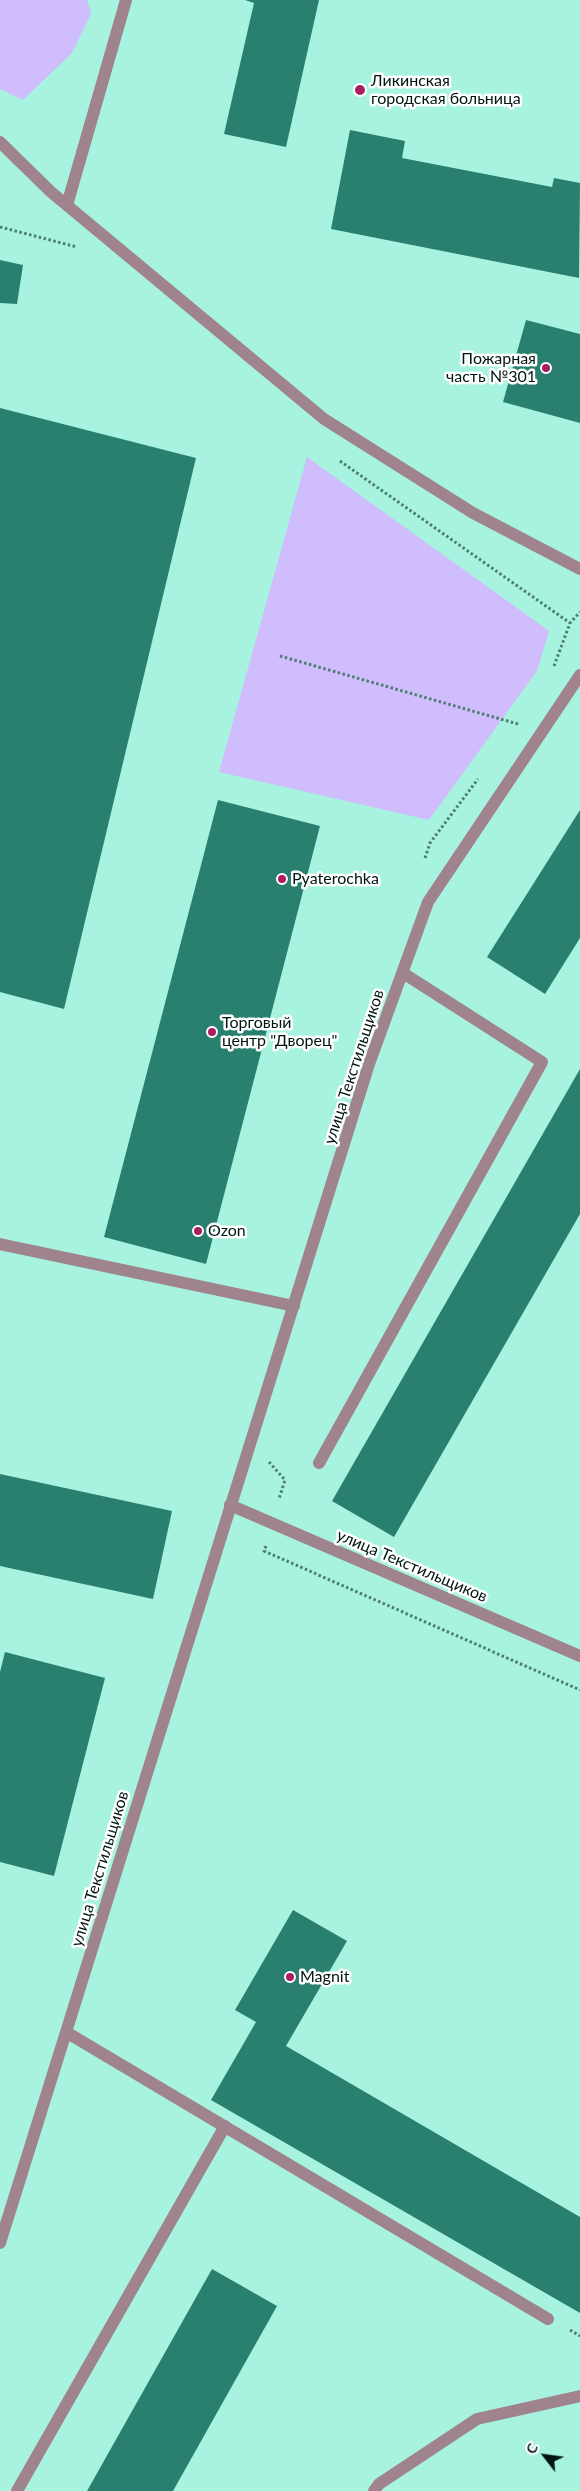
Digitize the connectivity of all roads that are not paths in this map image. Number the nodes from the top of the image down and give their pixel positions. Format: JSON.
{"nodes":[{"id":1,"x":126,"y":0,"type":"edge"},
{"id":2,"x":0,"y":142,"type":"edge"},
{"id":3,"x":67,"y":205,"type":"junction"},
{"id":4,"x":580,"y":569,"type":"edge"},
{"id":5,"x":580,"y":674,"type":"edge"},
{"id":6,"x":403,"y":973,"type":"junction"},
{"id":7,"x":0,"y":1244,"type":"edge"},
{"id":8,"x":294,"y":1306,"type":"junction"},
{"id":9,"x":319,"y":1462,"type":"dead end"},
{"id":10,"x":230,"y":1505,"type":"junction"},
{"id":11,"x":580,"y":1656,"type":"edge"},
{"id":12,"x":66,"y":2032,"type":"junction"},
{"id":13,"x":225,"y":2126,"type":"junction"},
{"id":14,"x":0,"y":2243,"type":"edge"},
{"id":15,"x":548,"y":2319,"type":"dead end"},
{"id":16,"x":580,"y":2396,"type":"edge"},
{"id":17,"x":17,"y":2491,"type":"edge"},
{"id":18,"x":374,"y":2491,"type":"edge"}],
"edges":[{"from":1,"to":3,"type":"street"},
{"from":2,"to":3,"type":"street"},
{"from":3,"to":4,"type":"street"},
{"from":5,"to":6,"type":"street","name":"улица Текстильщиков"},
{"from":6,"to":8,"type":"street","name":"улица Текстильщиков"},
{"from":6,"to":9,"type":"street"},
{"from":7,"to":8,"type":"street"},
{"from":8,"to":10,"type":"street","name":"улица Текстильщиков"},
{"from":10,"to":11,"type":"street","name":"улица Текстильщиков"},
{"from":10,"to":12,"type":"street","name":"улица Текстильщиков"},
{"from":12,"to":13,"type":"street"},
{"from":12,"to":14,"type":"street","name":"улица Текстильщиков"},
{"from":13,"to":15,"type":"street"},
{"from":13,"to":17,"type":"street"},
{"from":16,"to":18,"type":"street"}]}
